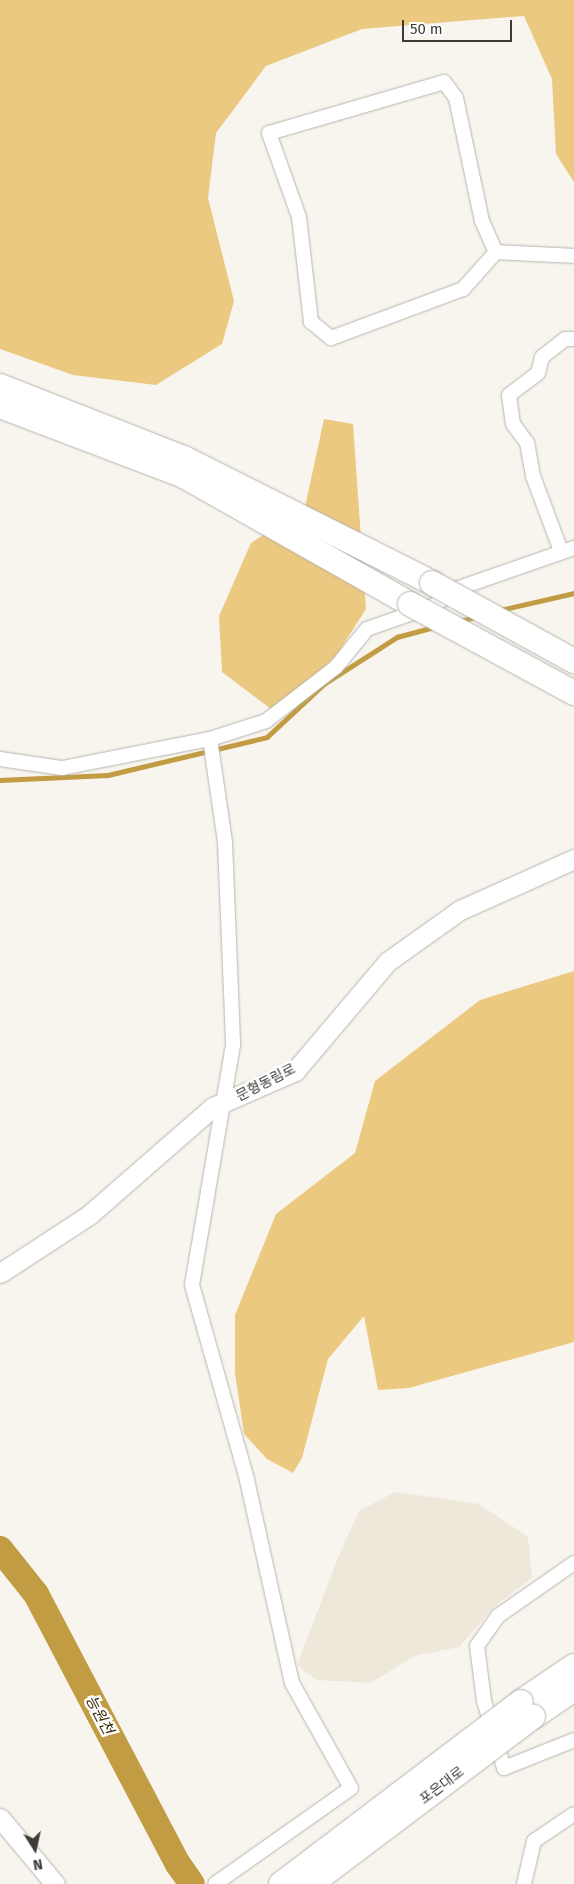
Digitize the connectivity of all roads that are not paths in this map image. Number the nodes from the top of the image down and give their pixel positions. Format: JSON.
{"nodes":[{"id":1,"x":496,"y":252,"type":"junction"},
{"id":2,"x":574,"y":256,"type":"edge"},
{"id":3,"x":574,"y":339,"type":"edge"},
{"id":4,"x":0,"y":386,"type":"edge"},
{"id":5,"x":0,"y":406,"type":"edge"},
{"id":6,"x":568,"y":549,"type":"edge"},
{"id":7,"x":574,"y":661,"type":"edge"},
{"id":8,"x":574,"y":693,"type":"edge"},
{"id":9,"x":210,"y":739,"type":"junction"},
{"id":10,"x":0,"y":759,"type":"edge"},
{"id":11,"x":574,"y":859,"type":"edge"},
{"id":12,"x":226,"y":1103,"type":"junction"},
{"id":13,"x":0,"y":1273,"type":"edge"},
{"id":14,"x":574,"y":1563,"type":"edge"},
{"id":15,"x":574,"y":1666,"type":"edge"},
{"id":16,"x":574,"y":1688,"type":"edge"},
{"id":17,"x":527,"y":1710,"type":"junction"},
{"id":18,"x":574,"y":1740,"type":"edge"},
{"id":19,"x":574,"y":1814,"type":"edge"},
{"id":20,"x":0,"y":1818,"type":"edge"},
{"id":21,"x":56,"y":1884,"type":"edge"},
{"id":22,"x":215,"y":1884,"type":"edge"},
{"id":23,"x":281,"y":1884,"type":"edge"},
{"id":24,"x":311,"y":1884,"type":"edge"},
{"id":25,"x":524,"y":1884,"type":"edge"}],
"edges":[{"from":1,"to":1,"type":"street"},
{"from":1,"to":2,"type":"street"},
{"from":3,"to":6,"type":"street"},
{"from":4,"to":7,"type":"highway","bridge":true},
{"from":5,"to":8,"type":"highway","bridge":true},
{"from":6,"to":9,"type":"street"},
{"from":9,"to":10,"type":"street"},
{"from":9,"to":12,"type":"street"},
{"from":11,"to":12,"type":"street","name":"문형동림로"},
{"from":12,"to":13,"type":"street","name":"문형동림로"},
{"from":12,"to":22,"type":"street"},
{"from":14,"to":18,"type":"street"},
{"from":15,"to":17,"type":"highway","name":"포은대로"},
{"from":16,"to":17,"type":"highway","name":"포은대로"},
{"from":17,"to":23,"type":"highway","bridge":true},
{"from":17,"to":24,"type":"highway","name":"포은대로","bridge":true},
{"from":19,"to":25,"type":"street"},
{"from":20,"to":21,"type":"street"}]}
